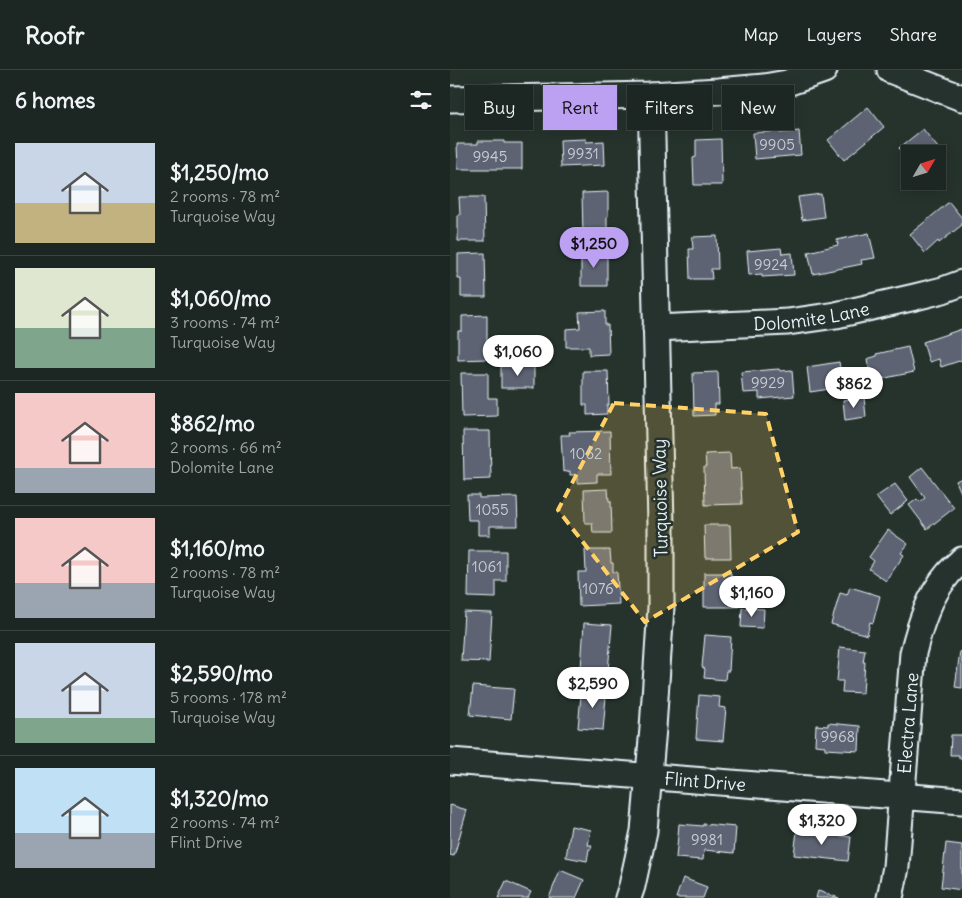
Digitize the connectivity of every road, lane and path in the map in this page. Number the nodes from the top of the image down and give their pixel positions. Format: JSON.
{"nodes":[{"id":1,"x":824,"y":70,"type":"edge"},
{"id":2,"x":890,"y":70,"type":"edge"},
{"id":3,"x":712,"y":91,"type":"edge"},
{"id":4,"x":627,"y":96,"type":"edge"},
{"id":5,"x":962,"y":98,"type":"edge"},
{"id":6,"x":450,"y":99,"type":"edge"},
{"id":7,"x":652,"y":130,"type":"edge"},
{"id":8,"x":962,"y":283,"type":"edge"},
{"id":9,"x":656,"y":328,"type":"junction"},
{"id":10,"x":962,"y":560,"type":"edge"},
{"id":11,"x":450,"y":761,"type":"edge"},
{"id":12,"x":649,"y":776,"type":"junction"},
{"id":13,"x":902,"y":796,"type":"junction"},
{"id":14,"x":962,"y":801,"type":"edge"},
{"id":15,"x":628,"y":898,"type":"edge"},
{"id":16,"x":890,"y":898,"type":"edge"}],
"edges":[{"from":1,"to":3,"type":"street"},
{"from":2,"to":5,"type":"street"},
{"from":4,"to":6,"type":"street"},
{"from":7,"to":9,"type":"street","name":"Turquoise Way"},
{"from":8,"to":9,"type":"street","name":"Dolomite Lane"},
{"from":9,"to":12,"type":"street","name":"Turquoise Way"},
{"from":10,"to":13,"type":"street","name":"Electra Lane"},
{"from":11,"to":12,"type":"street","name":"Flint Drive"},
{"from":12,"to":13,"type":"street","name":"Flint Drive"},
{"from":12,"to":15,"type":"street","name":"Turquoise Way"},
{"from":13,"to":14,"type":"street","name":"Flint Drive"},
{"from":13,"to":16,"type":"street","name":"Electra Lane"}]}
